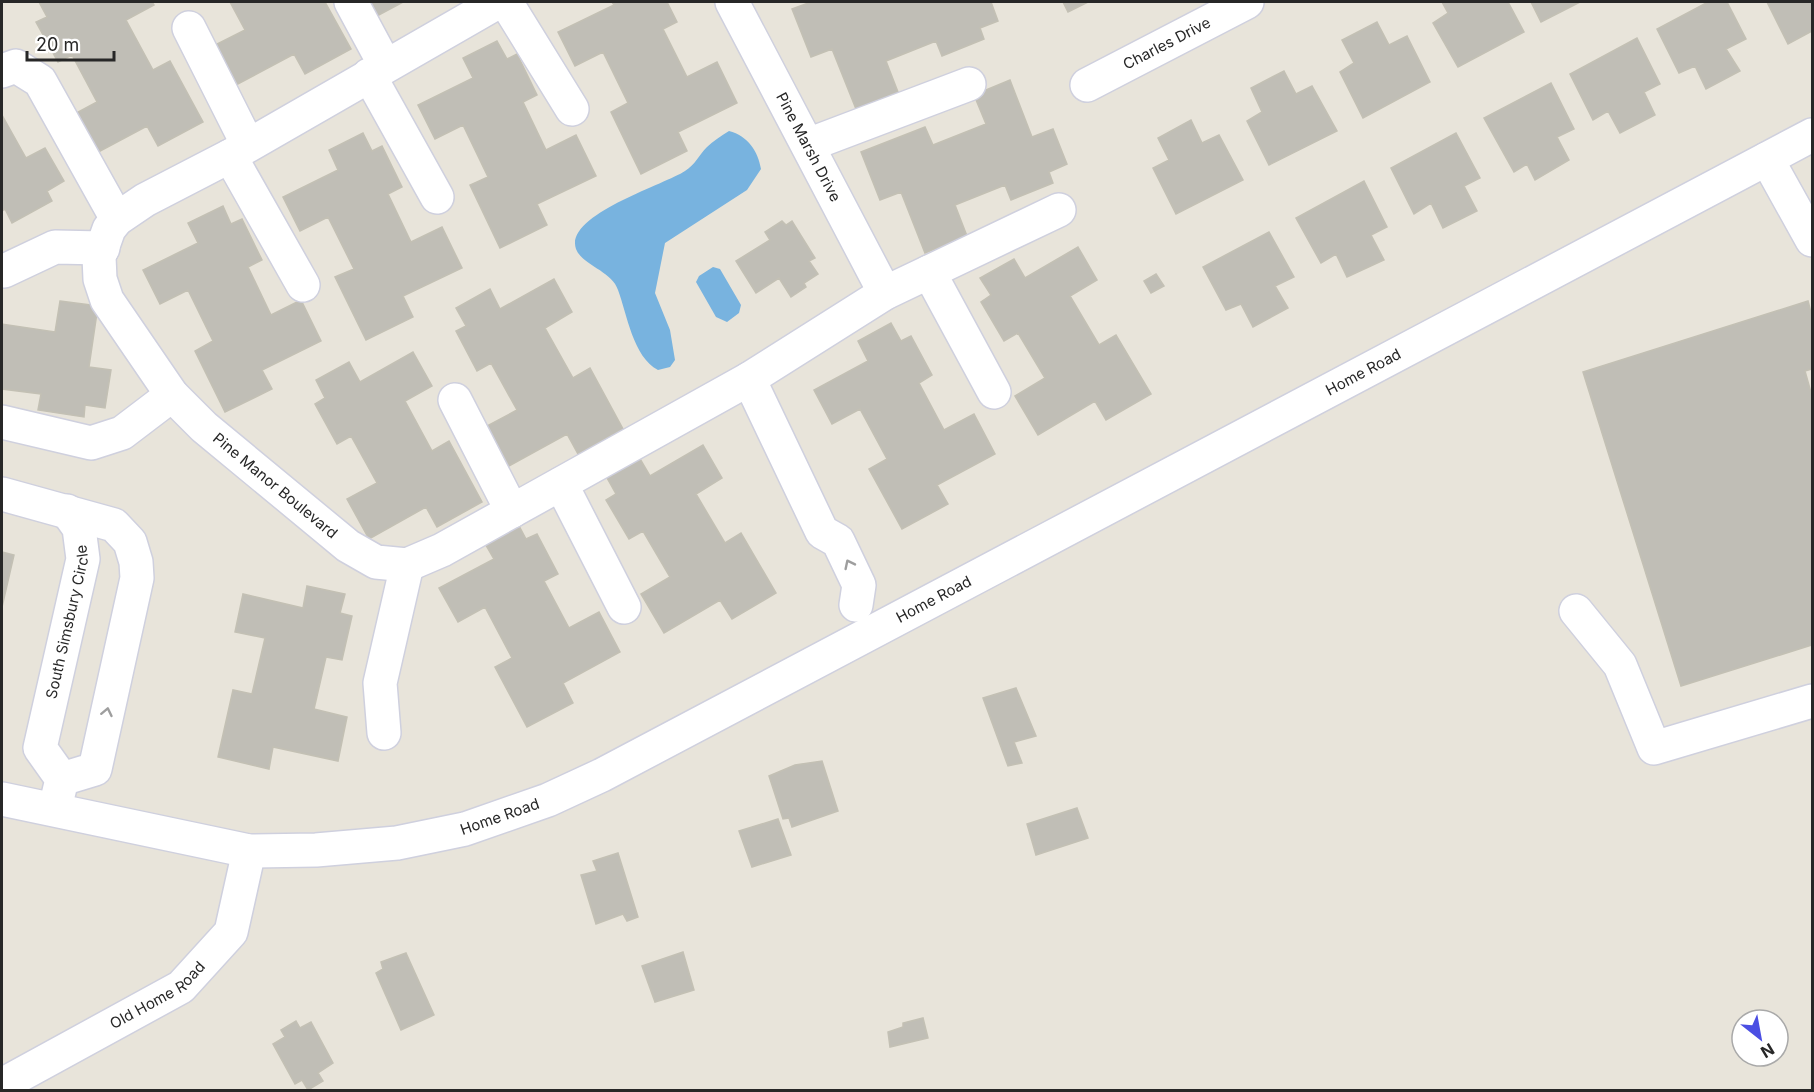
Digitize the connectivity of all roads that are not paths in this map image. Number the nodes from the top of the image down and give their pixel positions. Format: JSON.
{"nodes":[{"id":1,"x":351,"y":2,"type":"edge"},
{"id":2,"x":498,"y":2,"type":"edge"},
{"id":3,"x":507,"y":2,"type":"edge"},
{"id":4,"x":732,"y":2,"type":"edge"},
{"id":5,"x":1244,"y":2,"type":"edge"},
{"id":6,"x":189,"y":28,"type":"dead end"},
{"id":7,"x":377,"y":70,"type":"junction"},
{"id":8,"x":2,"y":71,"type":"edge"},
{"id":9,"x":969,"y":84,"type":"dead end"},
{"id":10,"x":1087,"y":85,"type":"dead end"},
{"id":11,"x":572,"y":109,"type":"dead end"},
{"id":12,"x":1812,"y":135,"type":"edge"},
{"id":13,"x":808,"y":145,"type":"junction"},
{"id":14,"x":239,"y":151,"type":"junction"},
{"id":15,"x":1767,"y":159,"type":"junction"},
{"id":16,"x":437,"y":197,"type":"dead end"},
{"id":17,"x":1059,"y":210,"type":"dead end"},
{"id":18,"x":117,"y":219,"type":"junction"},
{"id":19,"x":1812,"y":240,"type":"edge"},
{"id":20,"x":103,"y":248,"type":"junction"},
{"id":21,"x":4,"y":271,"type":"dead end"},
{"id":22,"x":929,"y":272,"type":"junction"},
{"id":23,"x":303,"y":285,"type":"dead end"},
{"id":24,"x":885,"y":292,"type":"junction"},
{"id":25,"x":749,"y":380,"type":"junction"},
{"id":26,"x":994,"y":392,"type":"dead end"},
{"id":27,"x":172,"y":395,"type":"junction"},
{"id":28,"x":455,"y":400,"type":"dead end"},
{"id":29,"x":2,"y":422,"type":"edge"},
{"id":30,"x":561,"y":484,"type":"junction"},
{"id":31,"x":2,"y":494,"type":"edge"},
{"id":32,"x":67,"y":511,"type":"junction"},
{"id":33,"x":512,"y":511,"type":"junction"},
{"id":34,"x":407,"y":565,"type":"junction"},
{"id":35,"x":624,"y":608,"type":"dead end"},
{"id":36,"x":1576,"y":611,"type":"dead end"},
{"id":37,"x":864,"y":618,"type":"junction"},
{"id":38,"x":1812,"y":701,"type":"edge"},
{"id":39,"x":384,"y":733,"type":"dead end"},
{"id":40,"x":62,"y":779,"type":"junction"},
{"id":41,"x":2,"y":799,"type":"edge"},
{"id":42,"x":55,"y":811,"type":"junction"},
{"id":43,"x":249,"y":851,"type":"junction"},
{"id":44,"x":2,"y":1085,"type":"edge"}],
"edges":[{"from":1,"to":7,"type":"street"},
{"from":2,"to":7,"type":"street","name":"Pine Manor Boulevard"},
{"from":3,"to":11,"type":"street"},
{"from":4,"to":13,"type":"street","name":"Pine Marsh Drive"},
{"from":5,"to":10,"type":"street","name":"Charles Drive"},
{"from":6,"to":14,"type":"street"},
{"from":7,"to":14,"type":"street","name":"Pine Manor Boulevard"},
{"from":7,"to":16,"type":"street"},
{"from":8,"to":18,"type":"street"},
{"from":9,"to":13,"type":"street"},
{"from":12,"to":15,"type":"street","name":"Home Road"},
{"from":13,"to":24,"type":"street","name":"Pine Marsh Drive"},
{"from":14,"to":18,"type":"street","name":"Pine Manor Boulevard"},
{"from":14,"to":23,"type":"street"},
{"from":15,"to":19,"type":"street"},
{"from":15,"to":37,"type":"street","name":"Home Road"},
{"from":17,"to":22,"type":"street"},
{"from":18,"to":20,"type":"street","name":"Pine Manor Boulevard"},
{"from":20,"to":21,"type":"street"},
{"from":20,"to":27,"type":"street","name":"Pine Manor Boulevard"},
{"from":22,"to":24,"type":"street"},
{"from":22,"to":26,"type":"street"},
{"from":24,"to":25,"type":"street"},
{"from":25,"to":30,"type":"street","name":"Pine Manor Boulevard"},
{"from":25,"to":37,"type":"street"},
{"from":27,"to":29,"type":"street"},
{"from":27,"to":34,"type":"street","name":"Pine Manor Boulevard"},
{"from":28,"to":33,"type":"street"},
{"from":30,"to":33,"type":"street","name":"Pine Manor Boulevard"},
{"from":30,"to":35,"type":"street"},
{"from":31,"to":32,"type":"street"},
{"from":32,"to":40,"type":"street","name":"South Simsbury Circle"},
{"from":40,"to":32,"type":"street","one_way":true},
{"from":33,"to":34,"type":"street","name":"Pine Manor Boulevard"},
{"from":34,"to":39,"type":"street"},
{"from":36,"to":38,"type":"street"},
{"from":37,"to":43,"type":"street","name":"Home Road"},
{"from":40,"to":42,"type":"street"},
{"from":41,"to":42,"type":"street","name":"Home Road"},
{"from":42,"to":43,"type":"street","name":"Home Road"},
{"from":43,"to":44,"type":"street","name":"Old Home Road"}]}
